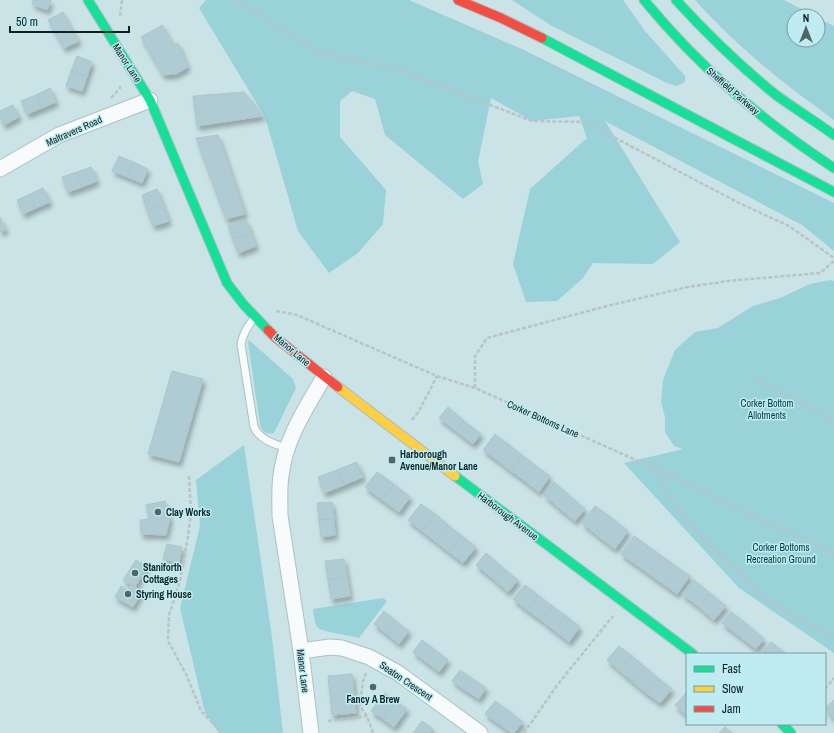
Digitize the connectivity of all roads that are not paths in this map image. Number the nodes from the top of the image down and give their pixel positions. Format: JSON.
{"nodes":[{"id":1,"x":88,"y":0,"type":"edge"},
{"id":2,"x":458,"y":0,"type":"edge"},
{"id":3,"x":644,"y":0,"type":"edge"},
{"id":4,"x":676,"y":0,"type":"edge"},
{"id":5,"x":150,"y":100,"type":"junction"},
{"id":6,"x":834,"y":135,"type":"edge"},
{"id":7,"x":834,"y":168,"type":"edge"},
{"id":8,"x":0,"y":169,"type":"edge"},
{"id":9,"x":834,"y":192,"type":"edge"},
{"id":10,"x":256,"y":316,"type":"junction"},
{"id":11,"x":324,"y":377,"type":"junction"},
{"id":12,"x":287,"y":448,"type":"junction"},
{"id":13,"x":301,"y":650,"type":"junction"},
{"id":14,"x":692,"y":653,"type":"edge"},
{"id":15,"x":783,"y":725,"type":"edge"},
{"id":16,"x":311,"y":733,"type":"edge"},
{"id":17,"x":480,"y":733,"type":"edge"},
{"id":18,"x":791,"y":733,"type":"edge"}],
"edges":[{"from":1,"to":5,"type":"main road","name":"Manor Lane"},
{"from":2,"to":9,"type":"main road"},
{"from":3,"to":7,"type":"main road","name":"Sheffield Parkway"},
{"from":4,"to":6,"type":"main road"},
{"from":5,"to":8,"type":"street","name":"Maltravers Road"},
{"from":5,"to":10,"type":"main road","name":"Manor Lane"},
{"from":10,"to":11,"type":"main road","name":"Manor Lane"},
{"from":10,"to":12,"type":"lane"},
{"from":11,"to":12,"type":"street","name":"Manor Lane"},
{"from":11,"to":14,"type":"main road","name":"Harborough Avenue"},
{"from":12,"to":13,"type":"street","name":"Manor Lane"},
{"from":13,"to":16,"type":"street","name":"Manor Lane"},
{"from":13,"to":17,"type":"street","name":"Seaton Crescent"},
{"from":15,"to":18,"type":"main road"}]}
